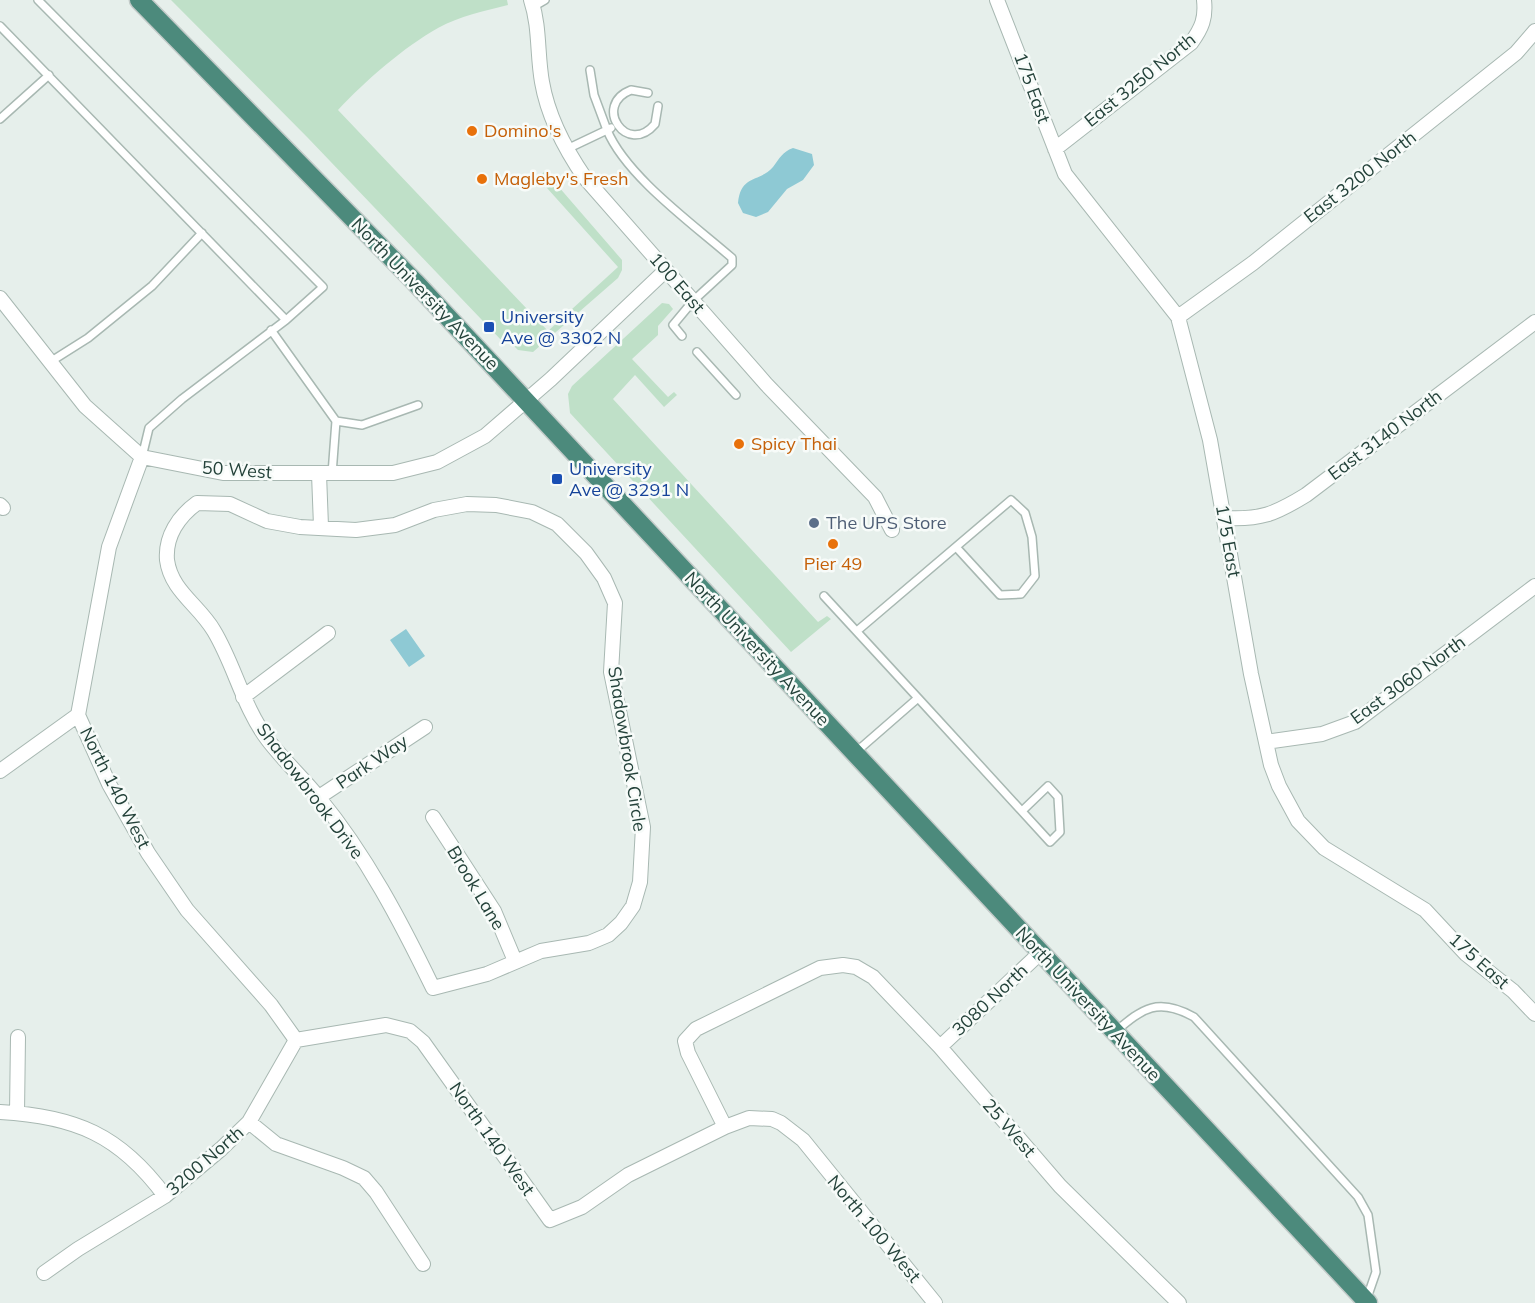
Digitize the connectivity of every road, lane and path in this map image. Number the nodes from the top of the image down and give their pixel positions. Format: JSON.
{"nodes":[{"id":1,"x":38,"y":0,"type":"edge"},
{"id":2,"x":139,"y":0,"type":"edge"},
{"id":3,"x":997,"y":0,"type":"edge"},
{"id":4,"x":1204,"y":0,"type":"edge"},
{"id":5,"x":536,"y":2,"type":"edge"},
{"id":6,"x":0,"y":26,"type":"edge"},
{"id":7,"x":1535,"y":30,"type":"edge"},
{"id":8,"x":590,"y":70,"type":"dead end"},
{"id":9,"x":48,"y":75,"type":"junction"},
{"id":10,"x":648,"y":93,"type":"dead end"},
{"id":11,"x":658,"y":106,"type":"dead end"},
{"id":12,"x":0,"y":119,"type":"edge"},
{"id":13,"x":617,"y":125,"type":"junction"},
{"id":14,"x":607,"y":130,"type":"junction"},
{"id":15,"x":566,"y":149,"type":"junction"},
{"id":16,"x":1055,"y":149,"type":"junction"},
{"id":17,"x":202,"y":232,"type":"junction"},
{"id":18,"x":666,"y":270,"type":"junction"},
{"id":19,"x":0,"y":298,"type":"edge"},
{"id":20,"x":693,"y":301,"type":"junction"},
{"id":21,"x":1178,"y":316,"type":"junction"},
{"id":22,"x":286,"y":320,"type":"junction"},
{"id":23,"x":1535,"y":322,"type":"edge"},
{"id":24,"x":271,"y":330,"type":"junction"},
{"id":25,"x":682,"y":336,"type":"dead end"},
{"id":26,"x":697,"y":352,"type":"dead end"},
{"id":27,"x":50,"y":362,"type":"junction"},
{"id":28,"x":736,"y":395,"type":"dead end"},
{"id":29,"x":525,"y":400,"type":"junction"},
{"id":30,"x":418,"y":405,"type":"dead end"},
{"id":31,"x":336,"y":421,"type":"junction"},
{"id":32,"x":142,"y":457,"type":"junction"},
{"id":33,"x":325,"y":474,"type":"junction"},
{"id":34,"x":1224,"y":518,"type":"junction"},
{"id":35,"x":321,"y":526,"type":"junction"},
{"id":36,"x":892,"y":530,"type":"dead end"},
{"id":37,"x":956,"y":547,"type":"junction"},
{"id":38,"x":1535,"y":585,"type":"edge"},
{"id":39,"x":825,"y":596,"type":"dead end"},
{"id":40,"x":857,"y":631,"type":"junction"},
{"id":41,"x":328,"y":633,"type":"dead end"},
{"id":42,"x":243,"y":697,"type":"junction"},
{"id":43,"x":918,"y":698,"type":"junction"},
{"id":44,"x":78,"y":715,"type":"junction"},
{"id":45,"x":425,"y":727,"type":"dead end"},
{"id":46,"x":1266,"y":742,"type":"junction"},
{"id":47,"x":854,"y":754,"type":"junction"},
{"id":48,"x":0,"y":771,"type":"edge"},
{"id":49,"x":319,"y":797,"type":"junction"},
{"id":50,"x":1022,"y":811,"type":"junction"},
{"id":51,"x":433,"y":817,"type":"dead end"},
{"id":52,"x":1040,"y":953,"type":"junction"},
{"id":53,"x":515,"y":962,"type":"junction"},
{"id":54,"x":433,"y":988,"type":"joint"},
{"id":55,"x":1535,"y":1014,"type":"edge"},
{"id":56,"x":1115,"y":1033,"type":"junction"},
{"id":57,"x":18,"y":1037,"type":"dead end"},
{"id":58,"x":296,"y":1041,"type":"junction"},
{"id":59,"x":940,"y":1047,"type":"junction"},
{"id":60,"x":0,"y":1112,"type":"edge"},
{"id":61,"x":17,"y":1113,"type":"junction"},
{"id":62,"x":249,"y":1122,"type":"junction"},
{"id":63,"x":725,"y":1127,"type":"junction"},
{"id":64,"x":165,"y":1196,"type":"junction"},
{"id":65,"x":550,"y":1220,"type":"joint"},
{"id":66,"x":423,"y":1264,"type":"dead end"},
{"id":67,"x":44,"y":1273,"type":"dead end"},
{"id":68,"x":1366,"y":1302,"type":"edge"},
{"id":69,"x":935,"y":1303,"type":"edge"},
{"id":70,"x":1179,"y":1303,"type":"edge"}],
"edges":[{"from":1,"to":22,"type":"lane"},
{"from":2,"to":29,"type":"highway","name":"North University Avenue"},
{"from":3,"to":16,"type":"street","name":"175 East"},
{"from":4,"to":16,"type":"street","name":"East 3250 North"},
{"from":5,"to":15,"type":"street","name":"100 East"},
{"from":6,"to":9,"type":"lane"},
{"from":7,"to":21,"type":"street","name":"East 3200 North"},
{"from":8,"to":14,"type":"lane"},
{"from":9,"to":12,"type":"lane"},
{"from":9,"to":17,"type":"lane"},
{"from":10,"to":13,"type":"lane"},
{"from":11,"to":13,"type":"lane"},
{"from":13,"to":14,"type":"lane"},
{"from":14,"to":15,"type":"lane"},
{"from":14,"to":20,"type":"lane"},
{"from":15,"to":18,"type":"street","name":"100 East"},
{"from":16,"to":21,"type":"street","name":"175 East"},
{"from":17,"to":22,"type":"lane"},
{"from":17,"to":27,"type":"lane"},
{"from":18,"to":20,"type":"street","name":"100 East"},
{"from":18,"to":29,"type":"street","name":"50 West"},
{"from":19,"to":27,"type":"street"},
{"from":20,"to":25,"type":"lane"},
{"from":20,"to":36,"type":"street","name":"100 East"},
{"from":21,"to":34,"type":"street","name":"175 East"},
{"from":22,"to":24,"type":"lane"},
{"from":23,"to":34,"type":"street","name":"East 3140 North"},
{"from":24,"to":31,"type":"lane"},
{"from":24,"to":32,"type":"lane"},
{"from":26,"to":28,"type":"lane"},
{"from":27,"to":32,"type":"street"},
{"from":29,"to":33,"type":"street","name":"50 West"},
{"from":29,"to":47,"type":"highway","name":"North University Avenue"},
{"from":30,"to":31,"type":"lane"},
{"from":31,"to":33,"type":"lane"},
{"from":32,"to":33,"type":"street","name":"50 West"},
{"from":32,"to":44,"type":"street","name":"North 140 West"},
{"from":33,"to":35,"type":"street"},
{"from":34,"to":46,"type":"street","name":"175 East"},
{"from":35,"to":42,"type":"street","name":"Shadowbrook Drive"},
{"from":35,"to":53,"type":"street","name":"Shadowbrook Circle"},
{"from":37,"to":37,"type":"lane"},
{"from":37,"to":40,"type":"lane"},
{"from":38,"to":46,"type":"street","name":"East 3060 North"},
{"from":39,"to":40,"type":"lane"},
{"from":40,"to":43,"type":"lane"},
{"from":41,"to":42,"type":"street"},
{"from":42,"to":49,"type":"street","name":"Shadowbrook Drive"},
{"from":43,"to":47,"type":"lane"},
{"from":43,"to":50,"type":"lane"},
{"from":44,"to":48,"type":"street"},
{"from":44,"to":58,"type":"street","name":"North 140 West"},
{"from":45,"to":49,"type":"street","name":"Park Way"},
{"from":46,"to":55,"type":"street","name":"175 East"},
{"from":47,"to":52,"type":"highway","name":"North University Avenue"},
{"from":49,"to":54,"type":"street","name":"Shadowbrook Drive"},
{"from":50,"to":50,"type":"lane"},
{"from":51,"to":53,"type":"street","name":"Brook Lane"},
{"from":52,"to":56,"type":"highway","name":"North University Avenue"},
{"from":52,"to":59,"type":"street","name":"3080 North"},
{"from":53,"to":54,"type":"street","name":"Shadowbrook Circle"},
{"from":56,"to":68,"type":"highway","name":"North University Avenue"},
{"from":56,"to":68,"type":"lane"},
{"from":57,"to":61,"type":"street"},
{"from":58,"to":62,"type":"street","name":"3200 North"},
{"from":58,"to":65,"type":"street","name":"North 140 West"},
{"from":59,"to":63,"type":"street","name":"25 West"},
{"from":59,"to":70,"type":"street","name":"25 West"},
{"from":60,"to":61,"type":"street"},
{"from":61,"to":64,"type":"street"},
{"from":62,"to":64,"type":"street","name":"3200 North"},
{"from":62,"to":66,"type":"street"},
{"from":63,"to":65,"type":"street","name":"North 100 West"},
{"from":63,"to":69,"type":"street","name":"North 100 West"},
{"from":64,"to":67,"type":"street","name":"3200 North"}]}
